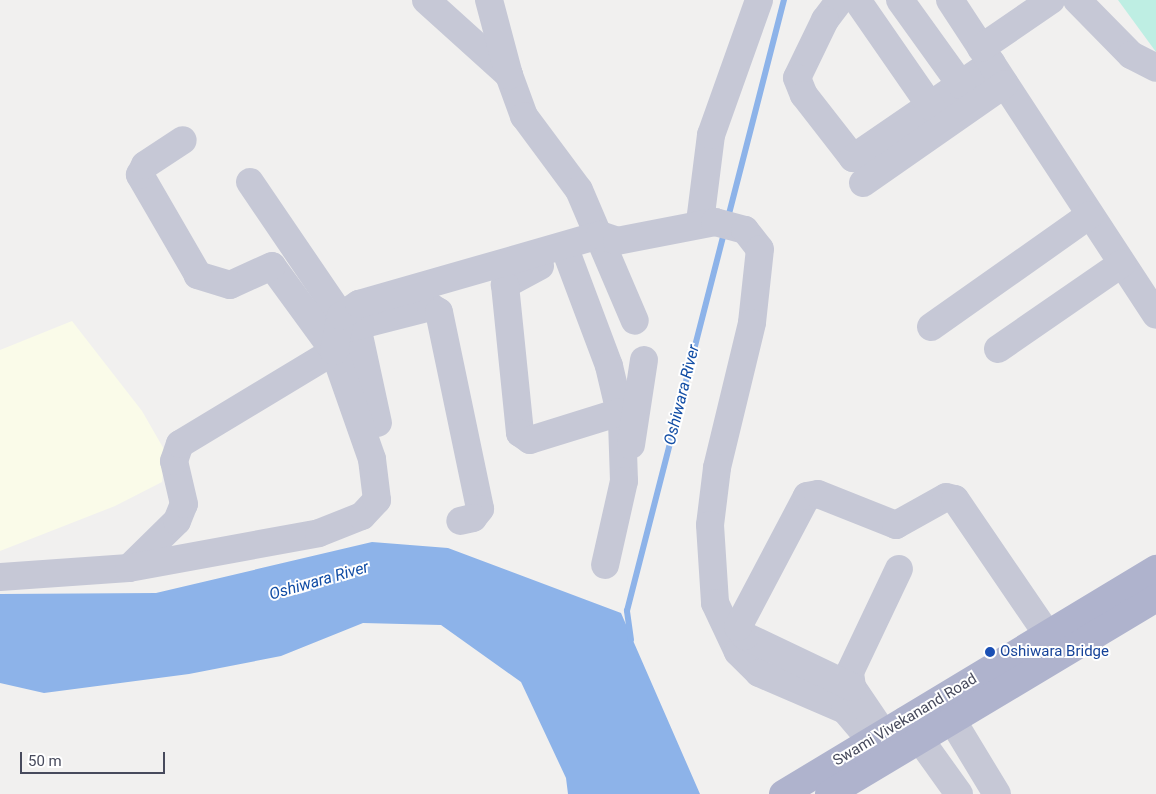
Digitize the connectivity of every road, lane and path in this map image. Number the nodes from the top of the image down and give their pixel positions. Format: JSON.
{"nodes":[{"id":1,"x":426,"y":0,"type":"edge"},
{"id":2,"x":489,"y":0,"type":"edge"},
{"id":3,"x":840,"y":0,"type":"edge"},
{"id":4,"x":857,"y":0,"type":"edge"},
{"id":5,"x":900,"y":0,"type":"edge"},
{"id":6,"x":950,"y":0,"type":"edge"},
{"id":7,"x":1051,"y":0,"type":"edge"},
{"id":8,"x":1077,"y":0,"type":"edge"},
{"id":9,"x":749,"y":4,"type":"edge"},
{"id":10,"x":993,"y":65,"type":"junction"},
{"id":11,"x":1156,"y":68,"type":"edge"},
{"id":12,"x":509,"y":75,"type":"junction"},
{"id":13,"x":961,"y":85,"type":"junction"},
{"id":14,"x":931,"y":107,"type":"junction"},
{"id":15,"x":183,"y":140,"type":"dead end"},
{"id":16,"x":250,"y":182,"type":"dead end"},
{"id":17,"x":863,"y":183,"type":"dead end"},
{"id":18,"x":1090,"y":216,"type":"junction"},
{"id":19,"x":707,"y":222,"type":"junction"},
{"id":20,"x":600,"y":235,"type":"junction"},
{"id":21,"x":565,"y":250,"type":"junction"},
{"id":22,"x":1121,"y":264,"type":"junction"},
{"id":23,"x":1156,"y":315,"type":"edge"},
{"id":24,"x":635,"y":321,"type":"dead end"},
{"id":25,"x":931,"y":327,"type":"dead end"},
{"id":26,"x":342,"y":331,"type":"junction"},
{"id":27,"x":998,"y":348,"type":"dead end"},
{"id":28,"x":644,"y":360,"type":"dead end"},
{"id":29,"x":620,"y":412,"type":"junction"},
{"id":30,"x":378,"y":423,"type":"dead end"},
{"id":31,"x":624,"y":481,"type":"junction"},
{"id":32,"x":460,"y":521,"type":"dead end"},
{"id":33,"x":605,"y":564,"type":"dead end"},
{"id":34,"x":129,"y":568,"type":"junction"},
{"id":35,"x":1156,"y":569,"type":"edge"},
{"id":36,"x":899,"y":570,"type":"dead end"},
{"id":37,"x":0,"y":577,"type":"edge"},
{"id":38,"x":1156,"y":598,"type":"edge"},
{"id":39,"x":1047,"y":634,"type":"junction"},
{"id":40,"x":852,"y":687,"type":"junction"},
{"id":41,"x":946,"y":710,"type":"junction"},
{"id":42,"x":913,"y":730,"type":"junction"},
{"id":43,"x":880,"y":744,"type":"junction"},
{"id":44,"x":783,"y":794,"type":"edge"},
{"id":45,"x":831,"y":794,"type":"edge"},
{"id":46,"x":959,"y":794,"type":"edge"},
{"id":47,"x":997,"y":794,"type":"edge"}],
"edges":[{"from":1,"to":12,"type":"street"},
{"from":2,"to":12,"type":"street"},
{"from":3,"to":14,"type":"street"},
{"from":4,"to":14,"type":"street"},
{"from":5,"to":13,"type":"street"},
{"from":6,"to":10,"type":"street"},
{"from":7,"to":10,"type":"street"},
{"from":8,"to":11,"type":"street"},
{"from":9,"to":19,"type":"street"},
{"from":10,"to":13,"type":"street"},
{"from":10,"to":17,"type":"street"},
{"from":10,"to":18,"type":"street"},
{"from":12,"to":20,"type":"street"},
{"from":13,"to":14,"type":"street"},
{"from":15,"to":26,"type":"street"},
{"from":16,"to":26,"type":"street"},
{"from":18,"to":22,"type":"street"},
{"from":18,"to":25,"type":"street"},
{"from":19,"to":20,"type":"street"},
{"from":19,"to":43,"type":"street"},
{"from":20,"to":21,"type":"street"},
{"from":20,"to":24,"type":"street"},
{"from":21,"to":26,"type":"street"},
{"from":21,"to":29,"type":"street"},
{"from":21,"to":29,"type":"street"},
{"from":22,"to":23,"type":"street"},
{"from":22,"to":27,"type":"street"},
{"from":26,"to":30,"type":"street"},
{"from":26,"to":32,"type":"street"},
{"from":26,"to":34,"type":"street"},
{"from":26,"to":34,"type":"street"},
{"from":28,"to":31,"type":"street"},
{"from":29,"to":31,"type":"street"},
{"from":31,"to":33,"type":"street"},
{"from":34,"to":37,"type":"street"},
{"from":35,"to":39,"type":"main road","name":"Swami Vivekanand Road"},
{"from":36,"to":40,"type":"street"},
{"from":38,"to":41,"type":"main road","name":"Swami Vivekanand Road"},
{"from":39,"to":40,"type":"street"},
{"from":39,"to":41,"type":"main road","name":"Swami Vivekanand Road"},
{"from":40,"to":43,"type":"street"},
{"from":41,"to":42,"type":"main road","name":"Swami Vivekanand Road"},
{"from":41,"to":47,"type":"street"},
{"from":42,"to":43,"type":"main road","name":"Swami Vivekanand Road"},
{"from":42,"to":46,"type":"street"},
{"from":43,"to":44,"type":"main road","name":"Swami Vivekanand Road"},
{"from":43,"to":45,"type":"main road","name":"Swami Vivekanand Road"}]}
